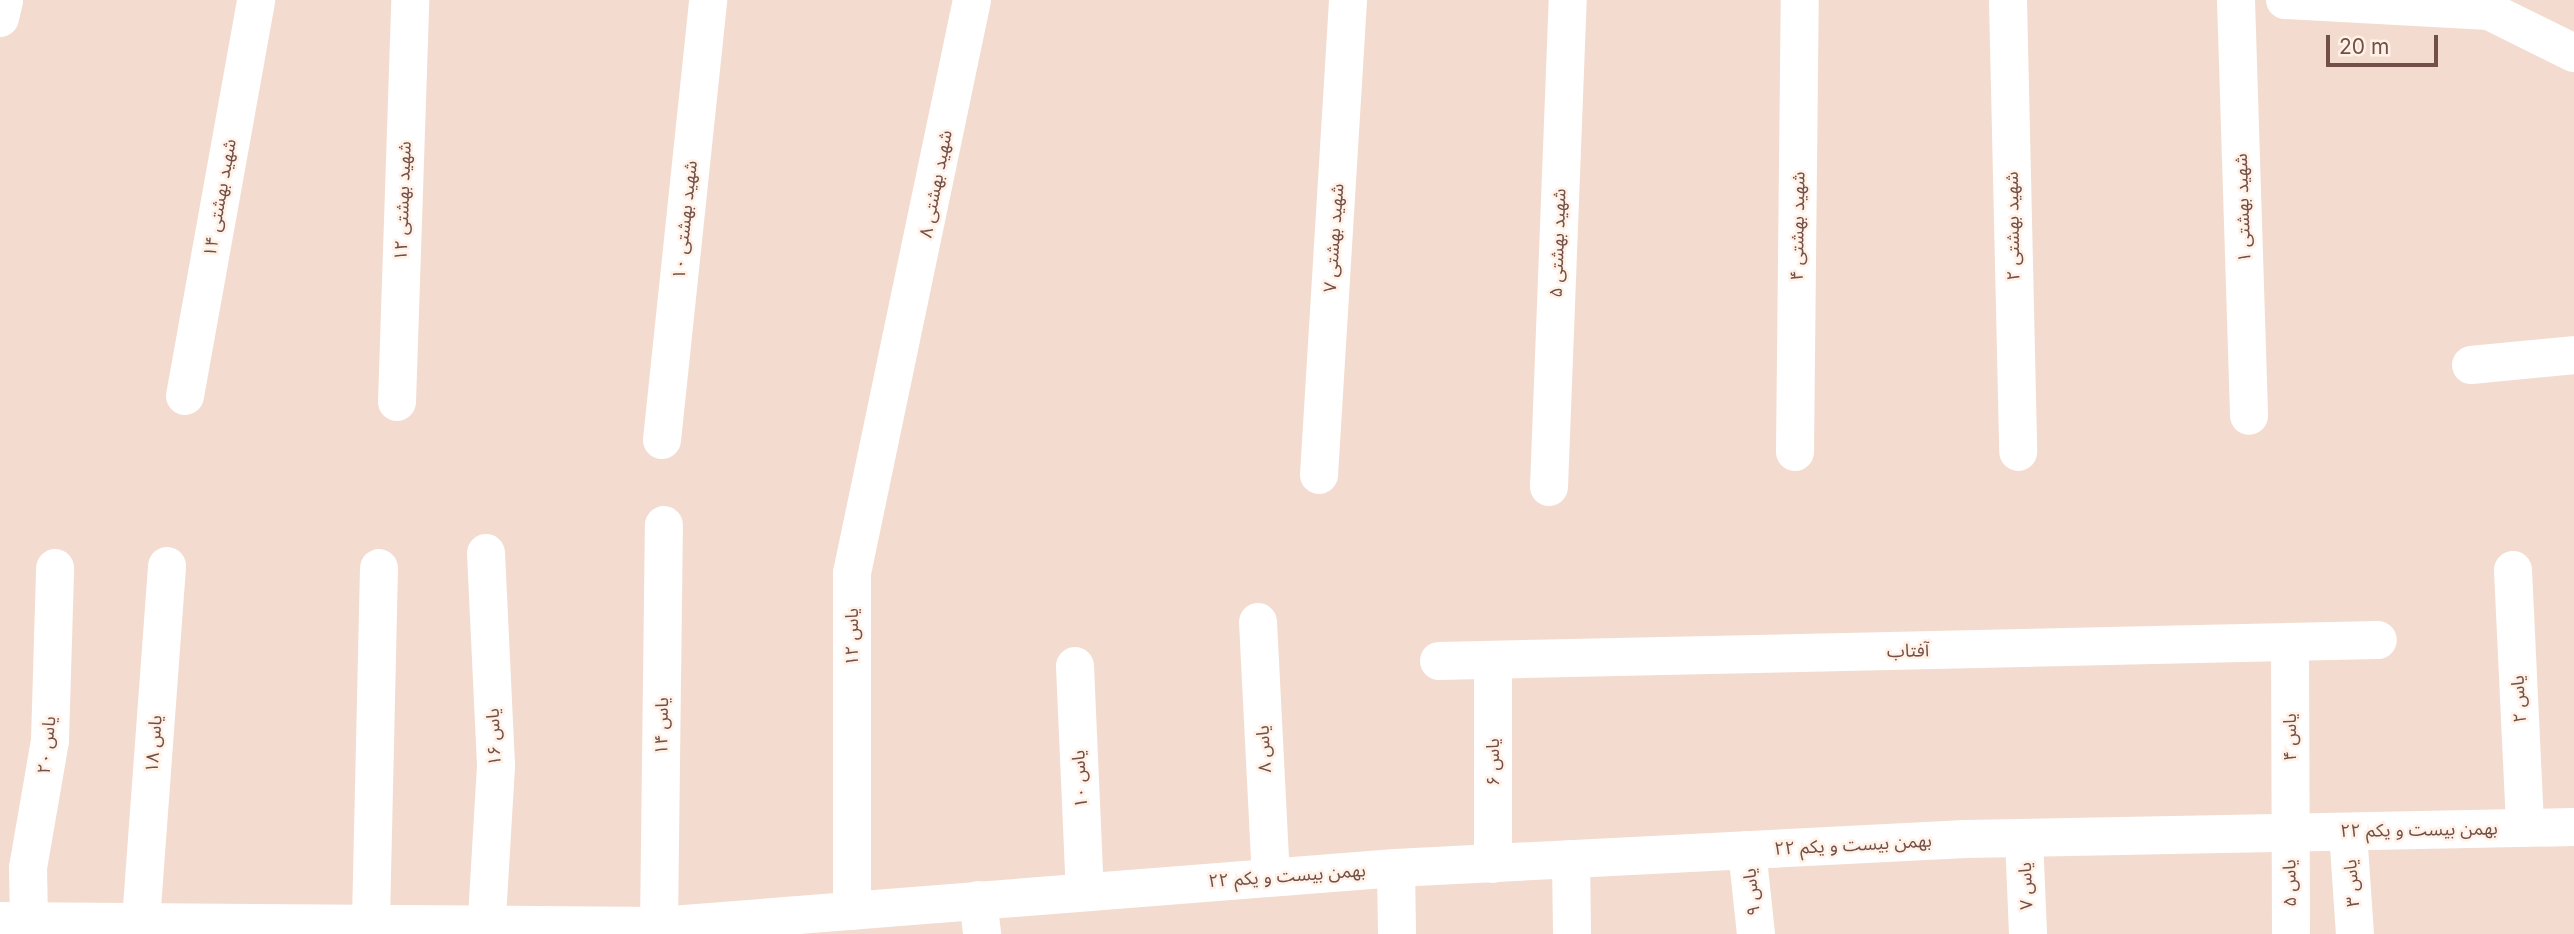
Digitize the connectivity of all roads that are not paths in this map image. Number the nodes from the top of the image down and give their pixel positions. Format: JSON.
{"nodes":[{"id":1,"x":4,"y":0,"type":"edge"},
{"id":2,"x":256,"y":0,"type":"edge"},
{"id":3,"x":410,"y":0,"type":"edge"},
{"id":4,"x":708,"y":0,"type":"edge"},
{"id":5,"x":972,"y":0,"type":"edge"},
{"id":6,"x":1348,"y":0,"type":"edge"},
{"id":7,"x":1568,"y":0,"type":"edge"},
{"id":8,"x":1800,"y":0,"type":"edge"},
{"id":9,"x":2008,"y":0,"type":"edge"},
{"id":10,"x":2236,"y":0,"type":"edge"},
{"id":11,"x":2285,"y":0,"type":"edge"},
{"id":12,"x":0,"y":18,"type":"edge"},
{"id":13,"x":2574,"y":53,"type":"edge"},
{"id":14,"x":2574,"y":355,"type":"edge"},
{"id":15,"x":2471,"y":365,"type":"dead end"},
{"id":16,"x":899,"y":369,"type":"joint"},
{"id":17,"x":185,"y":396,"type":"dead end"},
{"id":18,"x":397,"y":402,"type":"dead end"},
{"id":19,"x":2249,"y":416,"type":"dead end"},
{"id":20,"x":662,"y":440,"type":"dead end"},
{"id":21,"x":1795,"y":452,"type":"dead end"},
{"id":22,"x":2018,"y":453,"type":"dead end"},
{"id":23,"x":1319,"y":475,"type":"dead end"},
{"id":24,"x":1549,"y":487,"type":"dead end"},
{"id":25,"x":664,"y":526,"type":"dead end"},
{"id":26,"x":486,"y":553,"type":"dead end"},
{"id":27,"x":167,"y":566,"type":"dead end"},
{"id":28,"x":55,"y":568,"type":"dead end"},
{"id":29,"x":379,"y":568,"type":"dead end"},
{"id":30,"x":2513,"y":570,"type":"dead end"},
{"id":31,"x":1258,"y":622,"type":"dead end"},
{"id":32,"x":2378,"y":640,"type":"dead end"},
{"id":33,"x":2290,"y":642,"type":"junction"},
{"id":34,"x":1493,"y":660,"type":"junction"},
{"id":35,"x":1439,"y":661,"type":"dead end"},
{"id":36,"x":1075,"y":666,"type":"dead end"},
{"id":37,"x":2574,"y":827,"type":"edge"},
{"id":38,"x":2525,"y":828,"type":"junction"},
{"id":39,"x":2348,"y":832,"type":"junction"},
{"id":40,"x":2289,"y":833,"type":"junction"},
{"id":41,"x":2024,"y":838,"type":"junction"},
{"id":42,"x":1748,"y":850,"type":"junction"},
{"id":43,"x":1571,"y":859,"type":"junction"},
{"id":44,"x":1493,"y":864,"type":"junction"},
{"id":45,"x":1396,"y":868,"type":"junction"},
{"id":46,"x":1271,"y":876,"type":"junction"},
{"id":47,"x":1085,"y":891,"type":"junction"},
{"id":48,"x":852,"y":911,"type":"junction"},
{"id":49,"x":980,"y":917,"type":"edge"},
{"id":50,"x":371,"y":920,"type":"junction"},
{"id":51,"x":141,"y":921,"type":"junction"},
{"id":52,"x":40,"y":924,"type":"edge"},
{"id":53,"x":659,"y":926,"type":"junction"},
{"id":54,"x":194,"y":927,"type":"edge"},
{"id":55,"x":486,"y":928,"type":"edge"},
{"id":56,"x":1397,"y":934,"type":"edge"},
{"id":57,"x":1572,"y":934,"type":"edge"},
{"id":58,"x":1756,"y":934,"type":"edge"},
{"id":59,"x":2028,"y":934,"type":"edge"},
{"id":60,"x":2291,"y":934,"type":"edge"},
{"id":61,"x":2355,"y":934,"type":"edge"}],
"edges":[{"from":1,"to":12,"type":"street"},
{"from":2,"to":17,"type":"street","name":"شهید بهشتی ۱۴"},
{"from":3,"to":18,"type":"street","name":"شهید بهشتی ۱۲"},
{"from":4,"to":20,"type":"street","name":"شهید بهشتی ۱۰"},
{"from":5,"to":16,"type":"street","name":"شهید بهشتی ۸"},
{"from":6,"to":23,"type":"street","name":"شهید بهشتی ۷"},
{"from":7,"to":24,"type":"street","name":"شهید بهشتی ۵"},
{"from":8,"to":21,"type":"street","name":"شهید بهشتی ۴"},
{"from":9,"to":22,"type":"street","name":"شهید بهشتی ۲"},
{"from":10,"to":19,"type":"street","name":"شهید بهشتی ۱"},
{"from":11,"to":13,"type":"street"},
{"from":14,"to":15,"type":"street"},
{"from":16,"to":48,"type":"street","name":"یاس ۱۲"},
{"from":25,"to":53,"type":"street","name":"یاس ۱۴"},
{"from":26,"to":55,"type":"street","name":"یاس ۱۶"},
{"from":27,"to":51,"type":"street","name":"یاس ۱۸"},
{"from":28,"to":52,"type":"street","name":"یاس ۲۰"},
{"from":29,"to":50,"type":"street"},
{"from":30,"to":38,"type":"street","name":"یاس ۲"},
{"from":31,"to":46,"type":"street","name":"یاس ۸"},
{"from":32,"to":33,"type":"street","name":"آفتاب"},
{"from":33,"to":34,"type":"street","name":"آفتاب"},
{"from":33,"to":40,"type":"street","name":"یاس ۴"},
{"from":34,"to":35,"type":"street","name":"آفتاب"},
{"from":34,"to":44,"type":"street","name":"یاس ۶"},
{"from":36,"to":47,"type":"street","name":"یاس ۱۰"},
{"from":37,"to":38,"type":"street","name":"۲۲ بهمن بیست و یکم"},
{"from":38,"to":39,"type":"street","name":"۲۲ بهمن بیست و یکم"},
{"from":39,"to":40,"type":"street","name":"۲۲ بهمن بیست و یکم"},
{"from":39,"to":61,"type":"street","name":"یاس ۳"},
{"from":40,"to":41,"type":"street","name":"۲۲ بهمن بیست و یکم"},
{"from":40,"to":60,"type":"street","name":"یاس ۵"},
{"from":41,"to":42,"type":"street","name":"۲۲ بهمن بیست و یکم"},
{"from":41,"to":59,"type":"street","name":"یاس ۷"},
{"from":42,"to":43,"type":"street","name":"۲۲ بهمن بیست و یکم"},
{"from":42,"to":58,"type":"street","name":"یاس ۹"},
{"from":43,"to":44,"type":"street","name":"۲۲ بهمن بیست و یکم"},
{"from":43,"to":57,"type":"street"},
{"from":44,"to":45,"type":"street","name":"۲۲ بهمن بیست و یکم"},
{"from":45,"to":46,"type":"street","name":"۲۲ بهمن بیست و یکم"},
{"from":45,"to":56,"type":"street"},
{"from":46,"to":47,"type":"street","name":"۲۲ بهمن بیست و یکم"},
{"from":47,"to":49,"type":"street","name":"۲۲ بهمن بیست و یکم"},
{"from":48,"to":49,"type":"street","name":"۲۲ بهمن بیست و یکم"},
{"from":48,"to":53,"type":"street","name":"۲۲ بهمن بیست و یکم"},
{"from":50,"to":54,"type":"street","name":"۲۲ بهمن بیست و یکم"},
{"from":50,"to":55,"type":"street","name":"۲۲ بهمن بیست و یکم"},
{"from":51,"to":52,"type":"street","name":"۲۲ بهمن بیست و یکم"},
{"from":51,"to":54,"type":"street","name":"۲۲ بهمن بیست و یکم"},
{"from":53,"to":55,"type":"street","name":"۲۲ بهمن بیست و یکم"}]}
